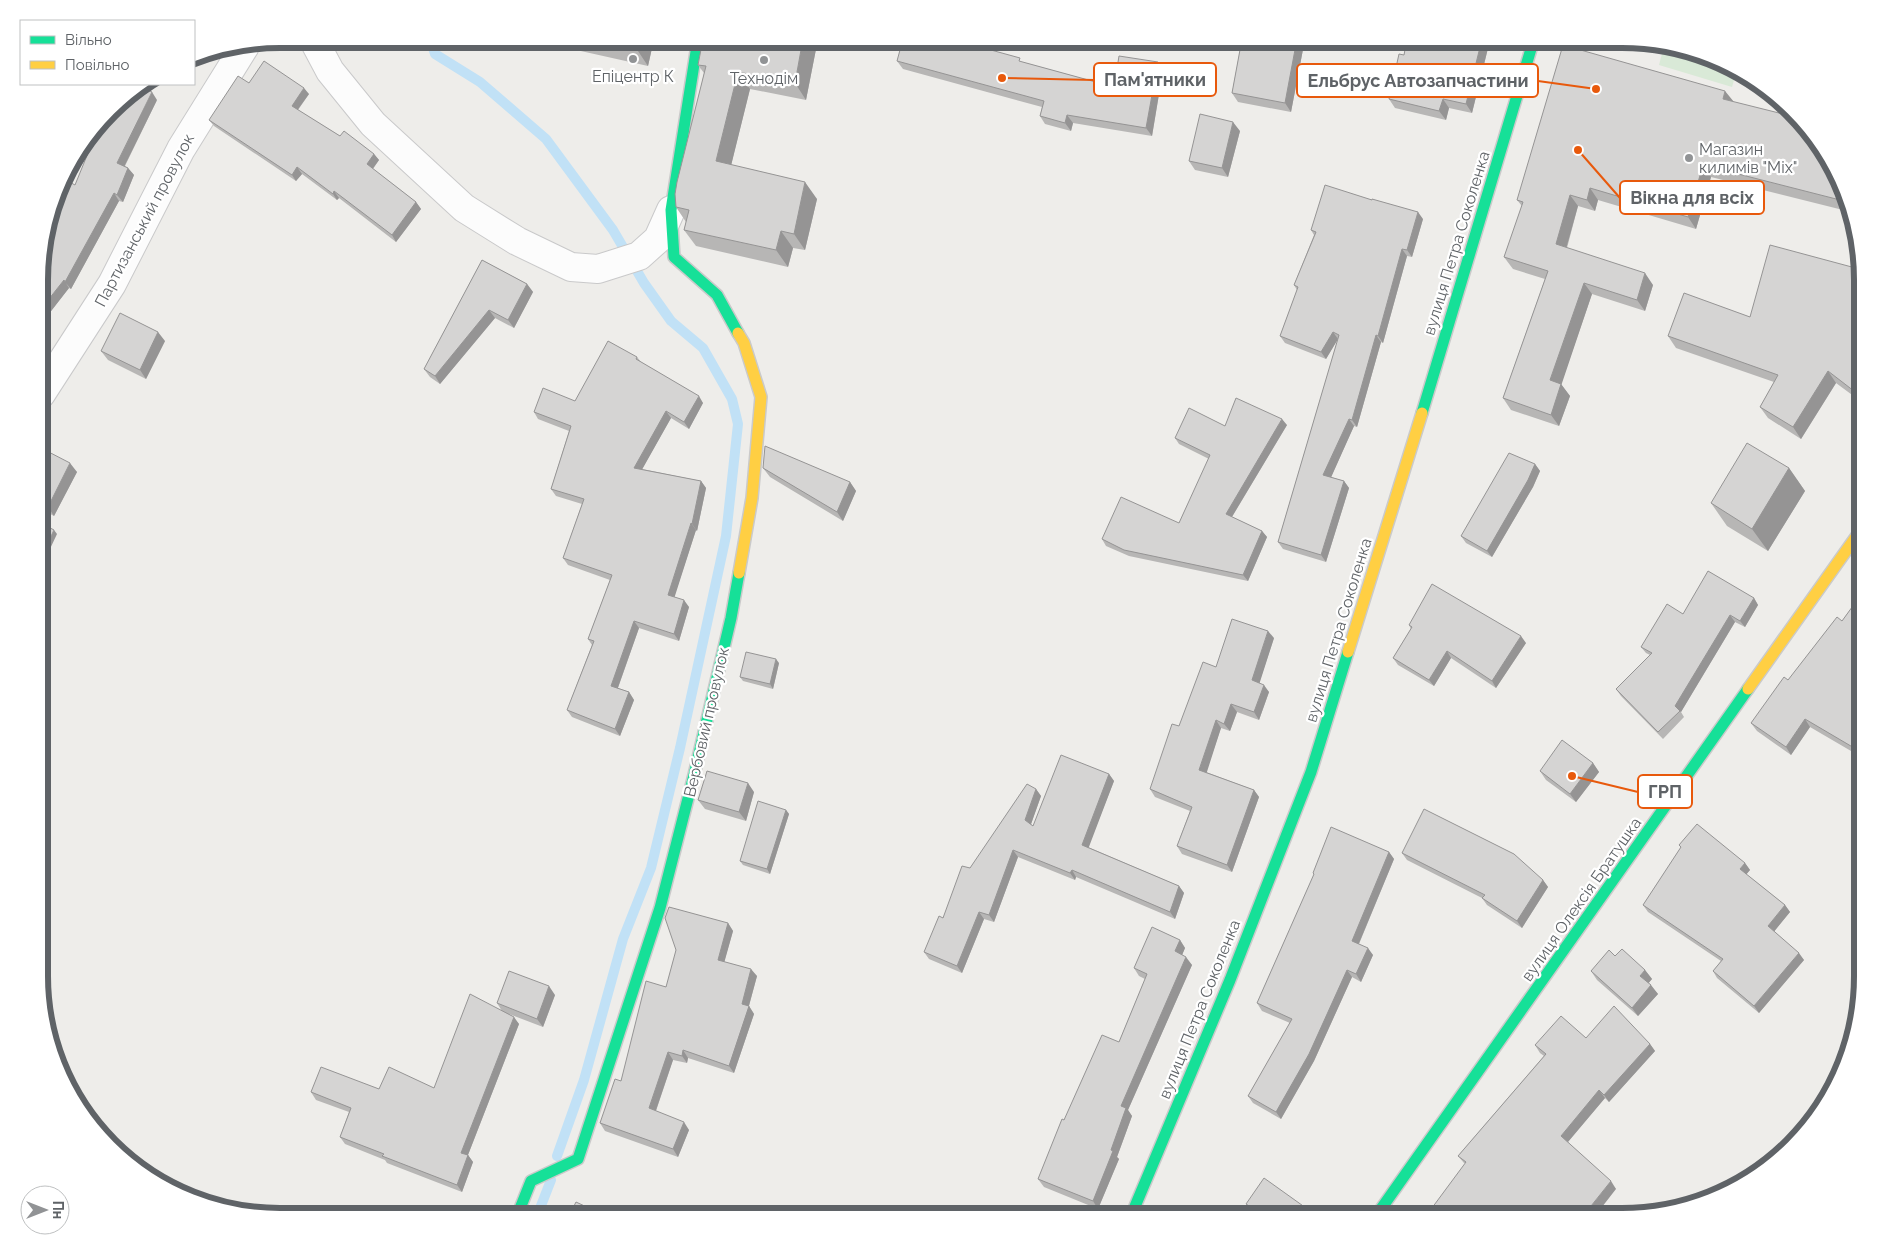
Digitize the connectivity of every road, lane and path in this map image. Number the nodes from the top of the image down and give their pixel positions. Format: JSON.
{"nodes":[{"id":1,"x":318,"y":48,"type":"edge"},
{"id":2,"x":697,"y":48,"type":"edge"},
{"id":3,"x":1531,"y":48,"type":"edge"},
{"id":4,"x":242,"y":50,"type":"edge"},
{"id":5,"x":671,"y":210,"type":"junction"},
{"id":6,"x":48,"y":383,"type":"edge"},
{"id":7,"x":1854,"y":540,"type":"edge"},
{"id":8,"x":520,"y":1208,"type":"edge"},
{"id":9,"x":1134,"y":1208,"type":"edge"},
{"id":10,"x":1382,"y":1208,"type":"edge"}],
"edges":[{"from":1,"to":5,"type":"street","name":"Вербовий провулок"},
{"from":2,"to":5,"type":"street","name":"Вербовий провулок"},
{"from":3,"to":9,"type":"street","name":"вулиця Петра Соколенка"},
{"from":4,"to":6,"type":"street","name":"Партизанський провулок"},
{"from":5,"to":8,"type":"street","name":"Вербовий провулок"},
{"from":7,"to":10,"type":"street","name":"вулиця Олексія Братушка"}]}
